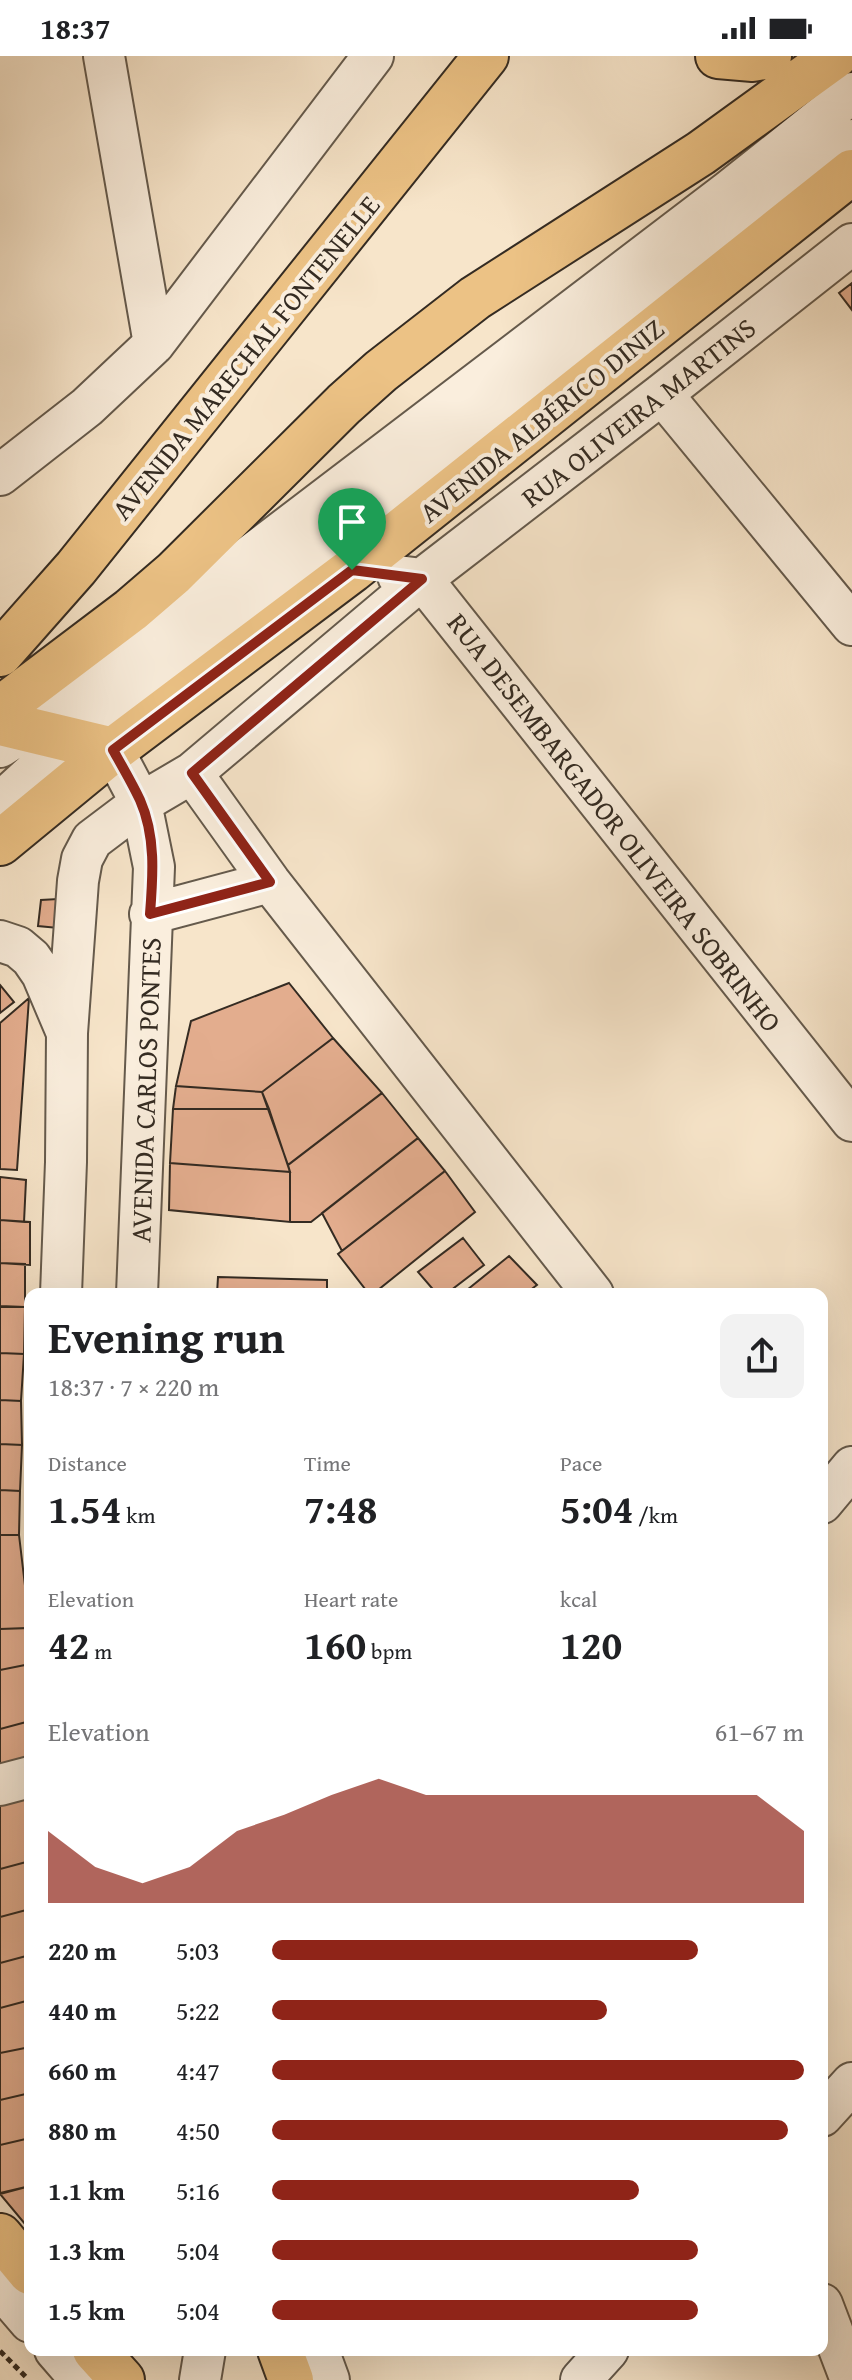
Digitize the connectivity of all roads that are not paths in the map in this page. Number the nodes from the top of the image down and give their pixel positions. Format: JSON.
{"nodes":[{"id":1,"x":104,"y":56,"type":"edge"},
{"id":2,"x":373,"y":56,"type":"edge"},
{"id":3,"x":486,"y":56,"type":"edge"},
{"id":4,"x":835,"y":56,"type":"edge"},
{"id":5,"x":852,"y":93,"type":"edge"},
{"id":6,"x":852,"y":140,"type":"edge"},
{"id":7,"x":852,"y":172,"type":"edge"},
{"id":8,"x":852,"y":244,"type":"edge"},
{"id":9,"x":154,"y":344,"type":"junction"},
{"id":10,"x":662,"y":394,"type":"junction"},
{"id":11,"x":0,"y":475,"type":"edge"},
{"id":12,"x":352,"y":570,"type":"junction"},
{"id":13,"x":422,"y":579,"type":"junction"},
{"id":14,"x":852,"y":625,"type":"edge"},
{"id":15,"x":0,"y":654,"type":"edge"},
{"id":16,"x":6,"y":727,"type":"edge"},
{"id":17,"x":93,"y":745,"type":"junction"},
{"id":18,"x":192,"y":773,"type":"junction"},
{"id":19,"x":0,"y":803,"type":"edge"},
{"id":20,"x":141,"y":803,"type":"junction"},
{"id":21,"x":0,"y":843,"type":"edge"},
{"id":22,"x":270,"y":882,"type":"junction"},
{"id":23,"x":150,"y":914,"type":"junction"},
{"id":24,"x":0,"y":941,"type":"edge"},
{"id":25,"x":67,"y":1033,"type":"junction"},
{"id":26,"x":852,"y":1121,"type":"edge"},
{"id":27,"x":61,"y":1288,"type":"edge"},
{"id":28,"x":137,"y":1288,"type":"edge"},
{"id":29,"x":588,"y":1288,"type":"edge"},
{"id":30,"x":852,"y":1467,"type":"edge"},
{"id":31,"x":828,"y":1496,"type":"edge"},
{"id":32,"x":24,"y":1779,"type":"edge"},
{"id":33,"x":0,"y":1785,"type":"edge"},
{"id":34,"x":852,"y":2083,"type":"edge"},
{"id":35,"x":828,"y":2109,"type":"edge"},
{"id":36,"x":0,"y":2236,"type":"edge"},
{"id":37,"x":24,"y":2265,"type":"edge"},
{"id":38,"x":0,"y":2287,"type":"edge"},
{"id":39,"x":24,"y":2315,"type":"edge"},
{"id":40,"x":828,"y":2326,"type":"edge"},
{"id":41,"x":69,"y":2356,"type":"edge"},
{"id":42,"x":204,"y":2356,"type":"edge"},
{"id":43,"x":282,"y":2356,"type":"edge"},
{"id":44,"x":320,"y":2356,"type":"edge"},
{"id":45,"x":603,"y":2356,"type":"edge"},
{"id":46,"x":102,"y":2370,"type":"edge"},
{"id":47,"x":200,"y":2380,"type":"edge"},
{"id":48,"x":291,"y":2380,"type":"edge"},
{"id":49,"x":329,"y":2380,"type":"edge"},
{"id":50,"x":581,"y":2380,"type":"edge"},
{"id":51,"x":851,"y":2380,"type":"edge"}],
"edges":[{"from":1,"to":9,"type":"street"},
{"from":2,"to":9,"type":"street"},
{"from":3,"to":15,"type":"main road","name":"AVENIDA MARECHAL FONTENELLE"},
{"from":4,"to":16,"type":"main road"},
{"from":5,"to":16,"type":"street"},
{"from":6,"to":17,"type":"street"},
{"from":7,"to":12,"type":"main road","name":"AVENIDA ALBÉRICO DINIZ"},
{"from":8,"to":10,"type":"street","name":"RUA OLIVEIRA MARTINS"},
{"from":9,"to":11,"type":"street"},
{"from":10,"to":13,"type":"street","name":"RUA OLIVEIRA MARTINS"},
{"from":10,"to":14,"type":"street"},
{"from":12,"to":13,"type":"street"},
{"from":12,"to":17,"type":"main road","name":"AVENIDA ALBÉRICO DINIZ"},
{"from":13,"to":18,"type":"street","name":"RUA OLIVEIRA MARTINS"},
{"from":13,"to":26,"type":"street","name":"RUA DESEMBARGADOR OLIVEIRA SOBRINHO"},
{"from":16,"to":17,"type":"main road"},
{"from":17,"to":19,"type":"street"},
{"from":17,"to":20,"type":"street","name":"AVENIDA CARLOS PONTES"},
{"from":17,"to":21,"type":"main road","name":"AVENIDA ALBÉRICO DINIZ"},
{"from":18,"to":20,"type":"street","name":"RUA OLIVEIRA MARTINS"},
{"from":18,"to":22,"type":"street"},
{"from":20,"to":23,"type":"street","name":"AVENIDA CARLOS PONTES"},
{"from":20,"to":25,"type":"street","name":"RUA OLIVEIRA MARTINS"},
{"from":22,"to":23,"type":"street"},
{"from":22,"to":29,"type":"street"},
{"from":23,"to":28,"type":"street","name":"AVENIDA CARLOS PONTES"},
{"from":24,"to":25,"type":"street"},
{"from":25,"to":27,"type":"street"},
{"from":30,"to":31,"type":"street"},
{"from":32,"to":33,"type":"street"},
{"from":34,"to":35,"type":"street"},
{"from":36,"to":37,"type":"main road"},
{"from":38,"to":39,"type":"street"},
{"from":40,"to":51,"type":"street"},
{"from":41,"to":46,"type":"street"},
{"from":42,"to":47,"type":"street"},
{"from":43,"to":48,"type":"main road"},
{"from":44,"to":49,"type":"street"},
{"from":45,"to":50,"type":"street"}]}
